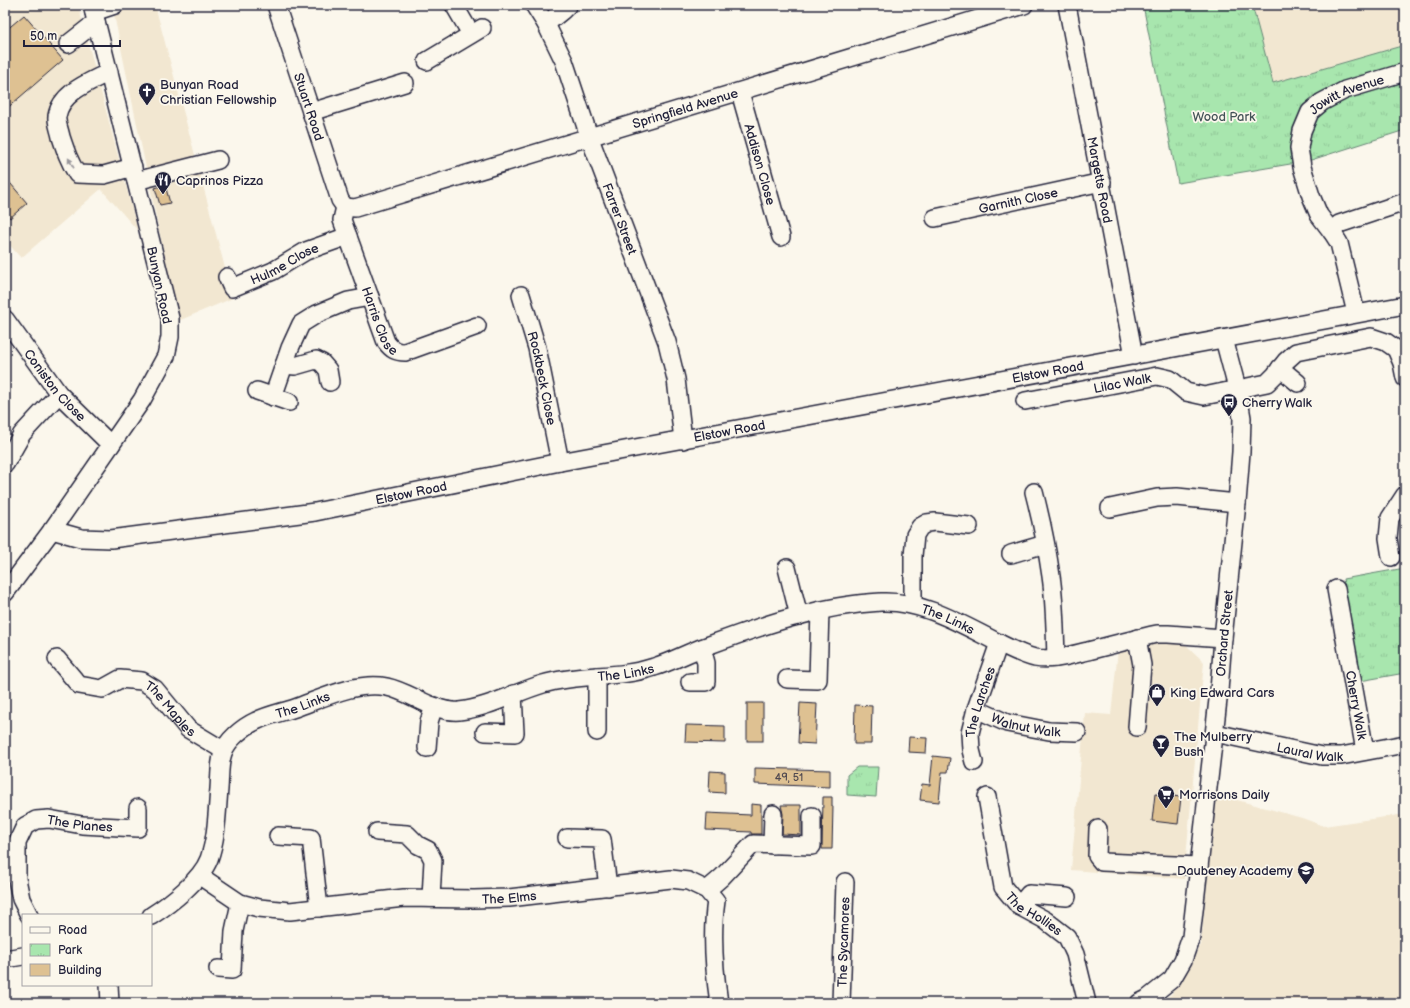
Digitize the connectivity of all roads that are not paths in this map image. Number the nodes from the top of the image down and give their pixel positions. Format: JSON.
{"nodes":[{"id":1,"x":115,"y":5,"type":"edge"},
{"id":2,"x":276,"y":5,"type":"edge"},
{"id":3,"x":454,"y":5,"type":"edge"},
{"id":4,"x":534,"y":5,"type":"edge"},
{"id":5,"x":568,"y":5,"type":"edge"},
{"id":6,"x":1024,"y":5,"type":"edge"},
{"id":7,"x":1067,"y":5,"type":"edge"},
{"id":8,"x":94,"y":13,"type":"edge"},
{"id":9,"x":546,"y":24,"type":"junction"},
{"id":10,"x":68,"y":44,"type":"dead end"},
{"id":11,"x":427,"y":61,"type":"dead end"},
{"id":12,"x":109,"y":72,"type":"junction"},
{"id":13,"x":1405,"y":72,"type":"edge"},
{"id":14,"x":405,"y":83,"type":"dead end"},
{"id":15,"x":740,"y":92,"type":"junction"},
{"id":16,"x":311,"y":112,"type":"junction"},
{"id":17,"x":589,"y":136,"type":"junction"},
{"id":18,"x":218,"y":160,"type":"dead end"},
{"id":19,"x":134,"y":174,"type":"junction"},
{"id":20,"x":1102,"y":182,"type":"junction"},
{"id":21,"x":1405,"y":202,"type":"edge"},
{"id":22,"x":345,"y":207,"type":"junction"},
{"id":23,"x":935,"y":218,"type":"dead end"},
{"id":24,"x":1332,"y":232,"type":"junction"},
{"id":25,"x":348,"y":236,"type":"junction"},
{"id":26,"x":781,"y":237,"type":"dead end"},
{"id":27,"x":227,"y":278,"type":"dead end"},
{"id":28,"x":521,"y":295,"type":"dead end"},
{"id":29,"x":370,"y":297,"type":"junction"},
{"id":30,"x":1405,"y":305,"type":"edge"},
{"id":31,"x":1356,"y":313,"type":"junction"},
{"id":32,"x":5,"y":319,"type":"edge"},
{"id":33,"x":477,"y":326,"type":"dead end"},
{"id":34,"x":1224,"y":339,"type":"junction"},
{"id":35,"x":1134,"y":356,"type":"junction"},
{"id":36,"x":284,"y":365,"type":"junction"},
{"id":37,"x":1280,"y":368,"type":"junction"},
{"id":38,"x":1405,"y":378,"type":"edge"},
{"id":39,"x":330,"y":382,"type":"dead end"},
{"id":40,"x":1298,"y":383,"type":"dead end"},
{"id":41,"x":1237,"y":388,"type":"junction"},
{"id":42,"x":256,"y":391,"type":"dead end"},
{"id":43,"x":59,"y":394,"type":"junction"},
{"id":44,"x":1025,"y":401,"type":"dead end"},
{"id":45,"x":683,"y":440,"type":"junction"},
{"id":46,"x":111,"y":445,"type":"junction"},
{"id":47,"x":560,"y":462,"type":"junction"},
{"id":48,"x":5,"y":464,"type":"edge"},
{"id":49,"x":1034,"y":492,"type":"dead end"},
{"id":50,"x":1405,"y":495,"type":"edge"},
{"id":51,"x":1237,"y":503,"type":"junction"},
{"id":52,"x":1110,"y":508,"type":"dead end"},
{"id":53,"x":969,"y":526,"type":"dead end"},
{"id":54,"x":52,"y":530,"type":"junction"},
{"id":55,"x":1045,"y":544,"type":"junction"},
{"id":56,"x":1011,"y":554,"type":"dead end"},
{"id":57,"x":1391,"y":557,"type":"dead end"},
{"id":58,"x":787,"y":568,"type":"dead end"},
{"id":59,"x":1336,"y":589,"type":"dead end"},
{"id":60,"x":5,"y":593,"type":"edge"},
{"id":61,"x":913,"y":605,"type":"junction"},
{"id":62,"x":820,"y":610,"type":"junction"},
{"id":63,"x":799,"y":616,"type":"junction"},
{"id":64,"x":1137,"y":638,"type":"junction"},
{"id":65,"x":1223,"y":638,"type":"junction"},
{"id":66,"x":999,"y":642,"type":"junction"},
{"id":67,"x":702,"y":648,"type":"junction"},
{"id":68,"x":1056,"y":658,"type":"junction"},
{"id":69,"x":57,"y":659,"type":"dead end"},
{"id":70,"x":597,"y":676,"type":"junction"},
{"id":71,"x":787,"y":679,"type":"dead end"},
{"id":72,"x":690,"y":682,"type":"dead end"},
{"id":73,"x":513,"y":694,"type":"junction"},
{"id":74,"x":434,"y":706,"type":"junction"},
{"id":75,"x":976,"y":709,"type":"junction"},
{"id":76,"x":1137,"y":726,"type":"dead end"},
{"id":77,"x":485,"y":732,"type":"dead end"},
{"id":78,"x":596,"y":732,"type":"dead end"},
{"id":79,"x":1078,"y":732,"type":"dead end"},
{"id":80,"x":1214,"y":733,"type":"junction"},
{"id":81,"x":1405,"y":744,"type":"edge"},
{"id":82,"x":427,"y":748,"type":"dead end"},
{"id":83,"x":223,"y":750,"type":"junction"},
{"id":84,"x":1365,"y":751,"type":"junction"},
{"id":85,"x":974,"y":762,"type":"dead end"},
{"id":86,"x":987,"y":797,"type":"dead end"},
{"id":87,"x":138,"y":808,"type":"dead end"},
{"id":88,"x":773,"y":814,"type":"dead end"},
{"id":89,"x":812,"y":816,"type":"dead end"},
{"id":90,"x":1098,"y":829,"type":"dead end"},
{"id":91,"x":377,"y":832,"type":"dead end"},
{"id":92,"x":278,"y":836,"type":"dead end"},
{"id":93,"x":567,"y":838,"type":"dead end"},
{"id":94,"x":772,"y":845,"type":"junction"},
{"id":95,"x":11,"y":859,"type":"edge"},
{"id":96,"x":1199,"y":866,"type":"junction"},
{"id":97,"x":200,"y":876,"type":"junction"},
{"id":98,"x":845,"y":882,"type":"dead end"},
{"id":99,"x":608,"y":887,"type":"junction"},
{"id":100,"x":707,"y":890,"type":"junction"},
{"id":101,"x":431,"y":898,"type":"junction"},
{"id":102,"x":1067,"y":898,"type":"dead end"},
{"id":103,"x":240,"y":903,"type":"junction"},
{"id":104,"x":1019,"y":906,"type":"junction"},
{"id":105,"x":319,"y":908,"type":"junction"},
{"id":106,"x":28,"y":914,"type":"edge"},
{"id":107,"x":152,"y":915,"type":"edge"},
{"id":108,"x":22,"y":956,"type":"edge"},
{"id":109,"x":5,"y":959,"type":"edge"},
{"id":110,"x":218,"y":969,"type":"dead end"},
{"id":111,"x":109,"y":986,"type":"edge"},
{"id":112,"x":110,"y":1003,"type":"edge"},
{"id":113,"x":719,"y":1003,"type":"edge"},
{"id":114,"x":841,"y":1003,"type":"edge"},
{"id":115,"x":1087,"y":1003,"type":"edge"},
{"id":116,"x":1139,"y":1003,"type":"edge"}],
"edges":[{"from":1,"to":8,"type":"street"},
{"from":2,"to":16,"type":"street","name":"Stuart Road"},
{"from":3,"to":11,"type":"street"},
{"from":4,"to":9,"type":"street","name":"Farrer Street"},
{"from":5,"to":9,"type":"street"},
{"from":6,"to":15,"type":"street","name":"Springfield Avenue"},
{"from":7,"to":20,"type":"street","name":"Margetts Road"},
{"from":8,"to":10,"type":"street"},
{"from":8,"to":12,"type":"street","name":"Bunyan Road"},
{"from":9,"to":17,"type":"street","name":"Farrer Street"},
{"from":12,"to":19,"type":"street","name":"Bunyan Road"},
{"from":19,"to":12,"type":"street","one_way":true},
{"from":13,"to":24,"type":"street","name":"Jowitt Avenue"},
{"from":14,"to":16,"type":"street"},
{"from":15,"to":17,"type":"street","name":"Springfield Avenue"},
{"from":15,"to":26,"type":"street","name":"Addison Close"},
{"from":16,"to":22,"type":"street","name":"Stuart Road"},
{"from":17,"to":22,"type":"street","name":"Springfield Avenue"},
{"from":17,"to":45,"type":"street","name":"Farrer Street"},
{"from":18,"to":19,"type":"street"},
{"from":19,"to":46,"type":"street","name":"Bunyan Road"},
{"from":20,"to":23,"type":"street","name":"Garnith Close"},
{"from":20,"to":35,"type":"street","name":"Margetts Road"},
{"from":21,"to":24,"type":"street"},
{"from":22,"to":25,"type":"street","name":"Harris Close"},
{"from":24,"to":31,"type":"street","name":"Jowitt Avenue"},
{"from":25,"to":27,"type":"street","name":"Hulme Close"},
{"from":25,"to":29,"type":"street","name":"Harris Close"},
{"from":28,"to":47,"type":"street","name":"Rockbeck Close"},
{"from":29,"to":33,"type":"street","name":"Harris Close"},
{"from":29,"to":36,"type":"street"},
{"from":30,"to":31,"type":"street","name":"Elstow Road"},
{"from":31,"to":34,"type":"street","name":"Elstow Road"},
{"from":32,"to":43,"type":"street","name":"Coniston Close"},
{"from":34,"to":35,"type":"street","name":"Elstow Road"},
{"from":34,"to":41,"type":"street","name":"Orchard Street"},
{"from":35,"to":45,"type":"street","name":"Elstow Road"},
{"from":36,"to":39,"type":"street"},
{"from":36,"to":42,"type":"street"},
{"from":37,"to":38,"type":"street"},
{"from":37,"to":40,"type":"street"},
{"from":37,"to":41,"type":"street"},
{"from":41,"to":44,"type":"street","name":"Lilac Walk"},
{"from":41,"to":51,"type":"street","name":"Orchard Street"},
{"from":43,"to":46,"type":"street","name":"Coniston Close"},
{"from":43,"to":48,"type":"street"},
{"from":45,"to":47,"type":"street","name":"Elstow Road"},
{"from":46,"to":54,"type":"street","name":"Bunyan Road"},
{"from":47,"to":54,"type":"street","name":"Elstow Road"},
{"from":49,"to":55,"type":"street"},
{"from":50,"to":57,"type":"street"},
{"from":51,"to":52,"type":"street"},
{"from":51,"to":65,"type":"street","name":"Orchard Street"},
{"from":53,"to":61,"type":"street"},
{"from":54,"to":60,"type":"street","name":"Bunyan Road"},
{"from":55,"to":56,"type":"street"},
{"from":55,"to":68,"type":"street"},
{"from":58,"to":63,"type":"street"},
{"from":59,"to":84,"type":"street","name":"Cherry Walk"},
{"from":61,"to":62,"type":"street","name":"The Links"},
{"from":61,"to":66,"type":"street","name":"The Links"},
{"from":62,"to":63,"type":"street","name":"The Links"},
{"from":62,"to":71,"type":"street"},
{"from":63,"to":67,"type":"street","name":"The Links"},
{"from":64,"to":65,"type":"street","name":"The Links"},
{"from":64,"to":68,"type":"street","name":"The Links"},
{"from":64,"to":76,"type":"street"},
{"from":65,"to":80,"type":"street","name":"Orchard Street"},
{"from":66,"to":68,"type":"street","name":"The Links"},
{"from":66,"to":75,"type":"street","name":"The Larches"},
{"from":67,"to":70,"type":"street","name":"The Links"},
{"from":67,"to":72,"type":"street"},
{"from":69,"to":83,"type":"street","name":"The Maples"},
{"from":70,"to":73,"type":"street","name":"The Links"},
{"from":70,"to":78,"type":"street"},
{"from":73,"to":74,"type":"street","name":"The Links"},
{"from":73,"to":77,"type":"street"},
{"from":74,"to":82,"type":"street"},
{"from":74,"to":83,"type":"street","name":"The Links"},
{"from":75,"to":79,"type":"street","name":"Walnut Walk"},
{"from":75,"to":85,"type":"street","name":"The Larches"},
{"from":80,"to":84,"type":"street","name":"Laural Walk"},
{"from":80,"to":96,"type":"street","name":"Orchard Street"},
{"from":81,"to":84,"type":"street","name":"Laural Walk"},
{"from":83,"to":97,"type":"street"},
{"from":86,"to":104,"type":"street","name":"The Hollies"},
{"from":87,"to":95,"type":"street","name":"The Planes"},
{"from":88,"to":94,"type":"street"},
{"from":89,"to":94,"type":"street"},
{"from":90,"to":96,"type":"street"},
{"from":91,"to":101,"type":"street"},
{"from":92,"to":105,"type":"street"},
{"from":93,"to":99,"type":"street"},
{"from":94,"to":100,"type":"street"},
{"from":95,"to":106,"type":"street","name":"The Planes"},
{"from":96,"to":116,"type":"street","name":"Orchard Street"},
{"from":97,"to":103,"type":"street","name":"The Elms"},
{"from":97,"to":107,"type":"street"},
{"from":98,"to":114,"type":"street","name":"The Sycamores"},
{"from":99,"to":100,"type":"street","name":"The Elms"},
{"from":99,"to":101,"type":"street","name":"The Elms"},
{"from":100,"to":113,"type":"street"},
{"from":101,"to":105,"type":"street","name":"The Elms"},
{"from":102,"to":104,"type":"street"},
{"from":103,"to":105,"type":"street","name":"The Elms"},
{"from":103,"to":110,"type":"street"},
{"from":104,"to":115,"type":"street","name":"The Hollies"},
{"from":108,"to":109,"type":"street"},
{"from":111,"to":112,"type":"street"}]}
